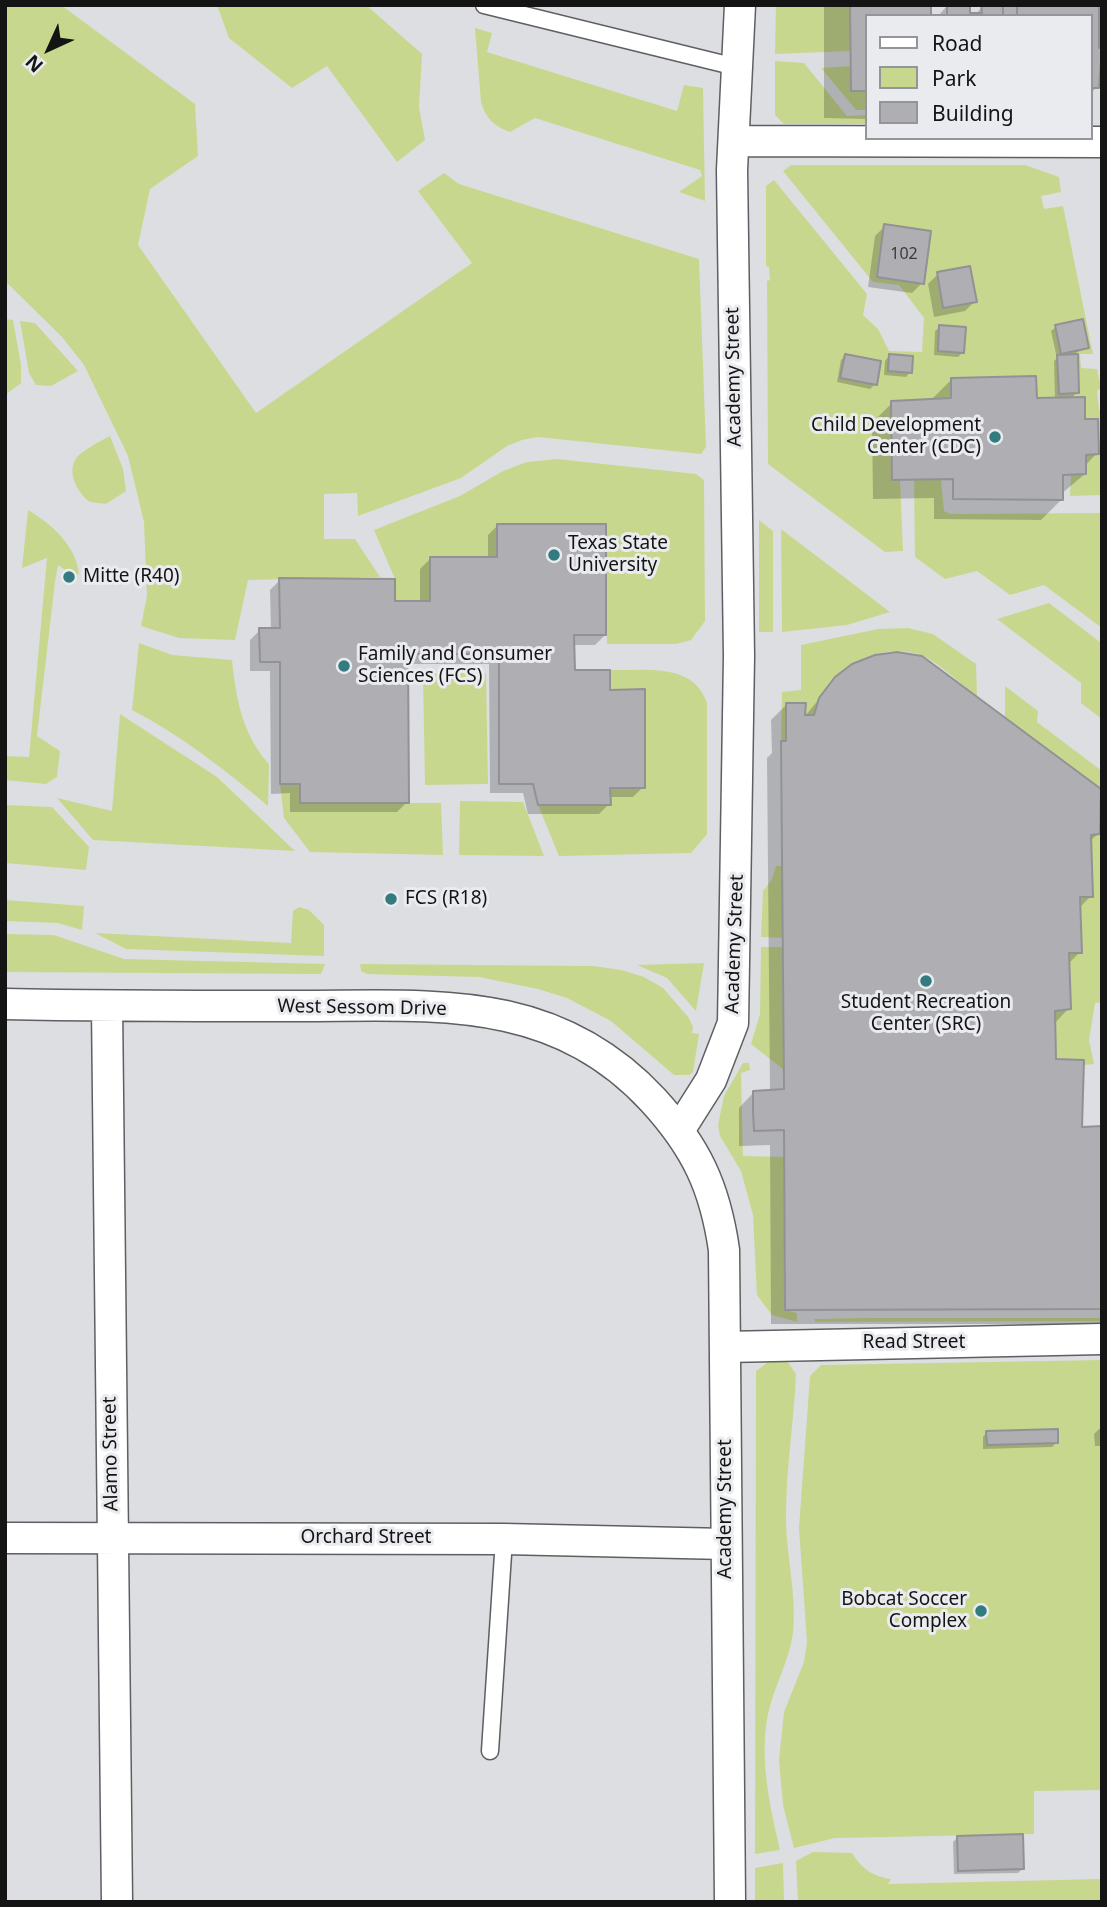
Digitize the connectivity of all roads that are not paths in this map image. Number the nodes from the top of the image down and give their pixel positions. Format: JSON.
{"nodes":[{"id":1,"x":484,"y":5,"type":"edge"},
{"id":2,"x":740,"y":5,"type":"edge"},
{"id":3,"x":736,"y":67,"type":"junction"},
{"id":4,"x":734,"y":141,"type":"junction"},
{"id":5,"x":1102,"y":142,"type":"edge"},
{"id":6,"x":5,"y":1004,"type":"edge"},
{"id":7,"x":107,"y":1006,"type":"junction"},
{"id":8,"x":680,"y":1129,"type":"junction"},
{"id":9,"x":1102,"y":1339,"type":"edge"},
{"id":10,"x":726,"y":1347,"type":"junction"},
{"id":11,"x":112,"y":1537,"type":"junction"},
{"id":12,"x":5,"y":1538,"type":"edge"},
{"id":13,"x":504,"y":1539,"type":"junction"},
{"id":14,"x":726,"y":1544,"type":"junction"},
{"id":15,"x":490,"y":1751,"type":"dead end"},
{"id":16,"x":117,"y":1902,"type":"edge"},
{"id":17,"x":730,"y":1902,"type":"edge"}],
"edges":[{"from":1,"to":3,"type":"lane"},
{"from":2,"to":3,"type":"street","name":"Academy Street"},
{"from":3,"to":4,"type":"street","name":"Academy Street"},
{"from":4,"to":5,"type":"street"},
{"from":4,"to":8,"type":"street","name":"Academy Street"},
{"from":6,"to":7,"type":"street","name":"West Sessom Drive"},
{"from":7,"to":8,"type":"street","name":"West Sessom Drive"},
{"from":7,"to":11,"type":"street","name":"Alamo Street"},
{"from":8,"to":10,"type":"street","name":"Academy Street"},
{"from":9,"to":10,"type":"street","name":"Read Street"},
{"from":10,"to":14,"type":"street","name":"Academy Street"},
{"from":11,"to":12,"type":"street","name":"Orchard Street"},
{"from":11,"to":13,"type":"street","name":"Orchard Street"},
{"from":11,"to":16,"type":"street","name":"Alamo Street"},
{"from":13,"to":14,"type":"street","name":"Orchard Street"},
{"from":13,"to":15,"type":"lane"},
{"from":14,"to":17,"type":"street","name":"Academy Street"}]}
